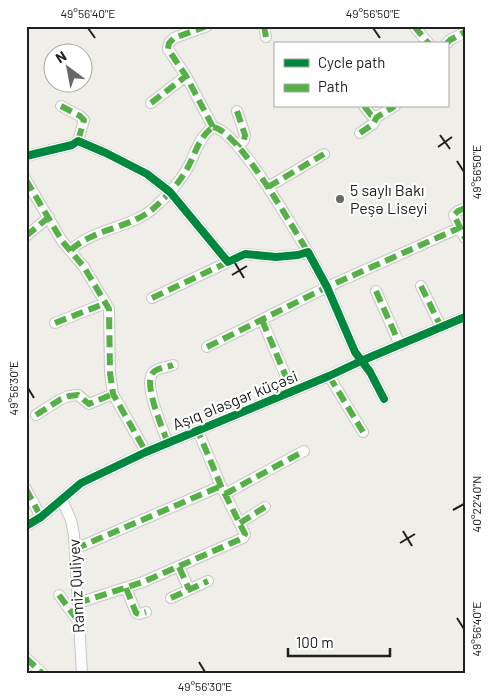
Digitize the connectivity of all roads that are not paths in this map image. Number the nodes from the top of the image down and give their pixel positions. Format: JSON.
{"nodes":[{"id":1,"x":207,"y":26,"type":"edge"},
{"id":2,"x":264,"y":26,"type":"edge"},
{"id":3,"x":415,"y":26,"type":"edge"},
{"id":4,"x":185,"y":30,"type":"edge"},
{"id":5,"x":465,"y":32,"type":"edge"},
{"id":6,"x":266,"y":37,"type":"dead end"},
{"id":7,"x":427,"y":42,"type":"edge"},
{"id":8,"x":448,"y":42,"type":"edge"},
{"id":9,"x":186,"y":76,"type":"junction"},
{"id":10,"x":151,"y":103,"type":"dead end"},
{"id":11,"x":61,"y":106,"type":"dead end"},
{"id":12,"x":365,"y":108,"type":"edge"},
{"id":13,"x":392,"y":108,"type":"edge"},
{"id":14,"x":237,"y":111,"type":"dead end"},
{"id":15,"x":377,"y":117,"type":"junction"},
{"id":16,"x":213,"y":127,"type":"junction"},
{"id":17,"x":360,"y":133,"type":"dead end"},
{"id":18,"x":78,"y":141,"type":"junction"},
{"id":19,"x":238,"y":146,"type":"junction"},
{"id":20,"x":324,"y":154,"type":"dead end"},
{"id":21,"x":26,"y":156,"type":"edge"},
{"id":22,"x":26,"y":180,"type":"edge"},
{"id":23,"x":268,"y":187,"type":"junction"},
{"id":24,"x":170,"y":192,"type":"junction"},
{"id":25,"x":465,"y":208,"type":"edge"},
{"id":26,"x":49,"y":217,"type":"junction"},
{"id":27,"x":459,"y":228,"type":"junction"},
{"id":28,"x":26,"y":236,"type":"edge"},
{"id":29,"x":465,"y":238,"type":"edge"},
{"id":30,"x":71,"y":250,"type":"junction"},
{"id":31,"x":308,"y":252,"type":"junction"},
{"id":32,"x":228,"y":262,"type":"junction"},
{"id":33,"x":421,"y":286,"type":"dead end"},
{"id":34,"x":327,"y":287,"type":"junction"},
{"id":35,"x":376,"y":292,"type":"dead end"},
{"id":36,"x":152,"y":298,"type":"dead end"},
{"id":37,"x":106,"y":303,"type":"junction"},
{"id":38,"x":465,"y":317,"type":"edge"},
{"id":39,"x":262,"y":320,"type":"junction"},
{"id":40,"x":55,"y":323,"type":"dead end"},
{"id":41,"x":441,"y":327,"type":"junction"},
{"id":42,"x":400,"y":345,"type":"junction"},
{"id":43,"x":207,"y":347,"type":"dead end"},
{"id":44,"x":361,"y":361,"type":"junction"},
{"id":45,"x":173,"y":365,"type":"dead end"},
{"id":46,"x":329,"y":376,"type":"junction"},
{"id":47,"x":292,"y":391,"type":"junction"},
{"id":48,"x":113,"y":394,"type":"junction"},
{"id":49,"x":384,"y":399,"type":"dead end"},
{"id":50,"x":36,"y":415,"type":"dead end"},
{"id":51,"x":198,"y":431,"type":"junction"},
{"id":52,"x":363,"y":432,"type":"dead end"},
{"id":53,"x":168,"y":443,"type":"junction"},
{"id":54,"x":304,"y":451,"type":"dead end"},
{"id":55,"x":146,"y":452,"type":"junction"},
{"id":56,"x":26,"y":489,"type":"edge"},
{"id":57,"x":223,"y":490,"type":"junction"},
{"id":58,"x":62,"y":500,"type":"junction"},
{"id":59,"x":265,"y":507,"type":"dead end"},
{"id":60,"x":41,"y":517,"type":"junction"},
{"id":61,"x":240,"y":523,"type":"junction"},
{"id":62,"x":26,"y":526,"type":"edge"},
{"id":63,"x":75,"y":548,"type":"junction"},
{"id":64,"x":179,"y":567,"type":"junction"},
{"id":65,"x":208,"y":581,"type":"dead end"},
{"id":66,"x":126,"y":588,"type":"junction"},
{"id":67,"x":189,"y":589,"type":"junction"},
{"id":68,"x":58,"y":595,"type":"dead end"},
{"id":69,"x":171,"y":598,"type":"dead end"},
{"id":70,"x":78,"y":603,"type":"junction"},
{"id":71,"x":146,"y":612,"type":"dead end"},
{"id":72,"x":79,"y":622,"type":"junction"},
{"id":73,"x":26,"y":658,"type":"edge"},
{"id":74,"x":43,"y":674,"type":"edge"},
{"id":75,"x":82,"y":674,"type":"edge"}],
"edges":[{"from":1,"to":4,"type":"street"},
{"from":2,"to":6,"type":"street"},
{"from":3,"to":7,"type":"street"},
{"from":4,"to":9,"type":"street"},
{"from":5,"to":8,"type":"street"},
{"from":9,"to":10,"type":"street"},
{"from":9,"to":16,"type":"street"},
{"from":11,"to":18,"type":"street"},
{"from":12,"to":15,"type":"street"},
{"from":13,"to":15,"type":"street"},
{"from":14,"to":19,"type":"street"},
{"from":15,"to":17,"type":"street"},
{"from":16,"to":19,"type":"street"},
{"from":16,"to":24,"type":"street"},
{"from":18,"to":21,"type":"street"},
{"from":18,"to":24,"type":"street"},
{"from":19,"to":23,"type":"street"},
{"from":20,"to":23,"type":"street"},
{"from":22,"to":26,"type":"street"},
{"from":23,"to":31,"type":"street"},
{"from":24,"to":30,"type":"street"},
{"from":24,"to":32,"type":"street"},
{"from":25,"to":27,"type":"street"},
{"from":26,"to":28,"type":"street"},
{"from":26,"to":30,"type":"street"},
{"from":27,"to":29,"type":"street"},
{"from":27,"to":34,"type":"street"},
{"from":30,"to":37,"type":"street"},
{"from":31,"to":32,"type":"street"},
{"from":31,"to":34,"type":"street"},
{"from":32,"to":36,"type":"street"},
{"from":33,"to":41,"type":"street"},
{"from":34,"to":39,"type":"street"},
{"from":34,"to":44,"type":"street"},
{"from":35,"to":42,"type":"street"},
{"from":37,"to":40,"type":"street"},
{"from":37,"to":48,"type":"street"},
{"from":38,"to":41,"type":"street","name":"Aşıq Ələsgər küçəsi"},
{"from":39,"to":43,"type":"street"},
{"from":39,"to":47,"type":"street"},
{"from":41,"to":42,"type":"street","name":"Aşıq Ələsgər küçəsi"},
{"from":42,"to":44,"type":"street","name":"Aşıq Ələsgər küçəsi"},
{"from":44,"to":46,"type":"street","name":"Aşıq Ələsgər küçəsi"},
{"from":44,"to":49,"type":"street"},
{"from":45,"to":53,"type":"street"},
{"from":46,"to":47,"type":"street","name":"Aşıq Ələsgər küçəsi"},
{"from":46,"to":52,"type":"street"},
{"from":47,"to":51,"type":"street","name":"Aşıq Ələsgər küçəsi"},
{"from":48,"to":50,"type":"street"},
{"from":48,"to":55,"type":"street"},
{"from":51,"to":53,"type":"street","name":"Aşıq Ələsgər küçəsi"},
{"from":51,"to":57,"type":"street"},
{"from":53,"to":55,"type":"street","name":"Aşıq Ələsgər küçəsi"},
{"from":54,"to":57,"type":"street"},
{"from":55,"to":58,"type":"street","name":"Aşıq Ələsgər küçəsi"},
{"from":56,"to":60,"type":"street"},
{"from":57,"to":61,"type":"street"},
{"from":57,"to":63,"type":"street"},
{"from":58,"to":60,"type":"street","name":"Aşıq Ələsgər küçəsi"},
{"from":58,"to":63,"type":"street","name":"Ramiz Quliyev"},
{"from":59,"to":61,"type":"street"},
{"from":60,"to":62,"type":"street","name":"Aşıq Ələsgər küçəsi"},
{"from":61,"to":64,"type":"street"},
{"from":63,"to":70,"type":"street","name":"Ramiz Quliyev"},
{"from":64,"to":66,"type":"street"},
{"from":64,"to":67,"type":"street"},
{"from":65,"to":67,"type":"street"},
{"from":66,"to":70,"type":"street"},
{"from":66,"to":71,"type":"street"},
{"from":67,"to":69,"type":"street"},
{"from":68,"to":72,"type":"street"},
{"from":70,"to":72,"type":"street","name":"Ramiz Quliyev"},
{"from":72,"to":75,"type":"street","name":"Ramiz Quliyev"},
{"from":73,"to":74,"type":"street"}]}
